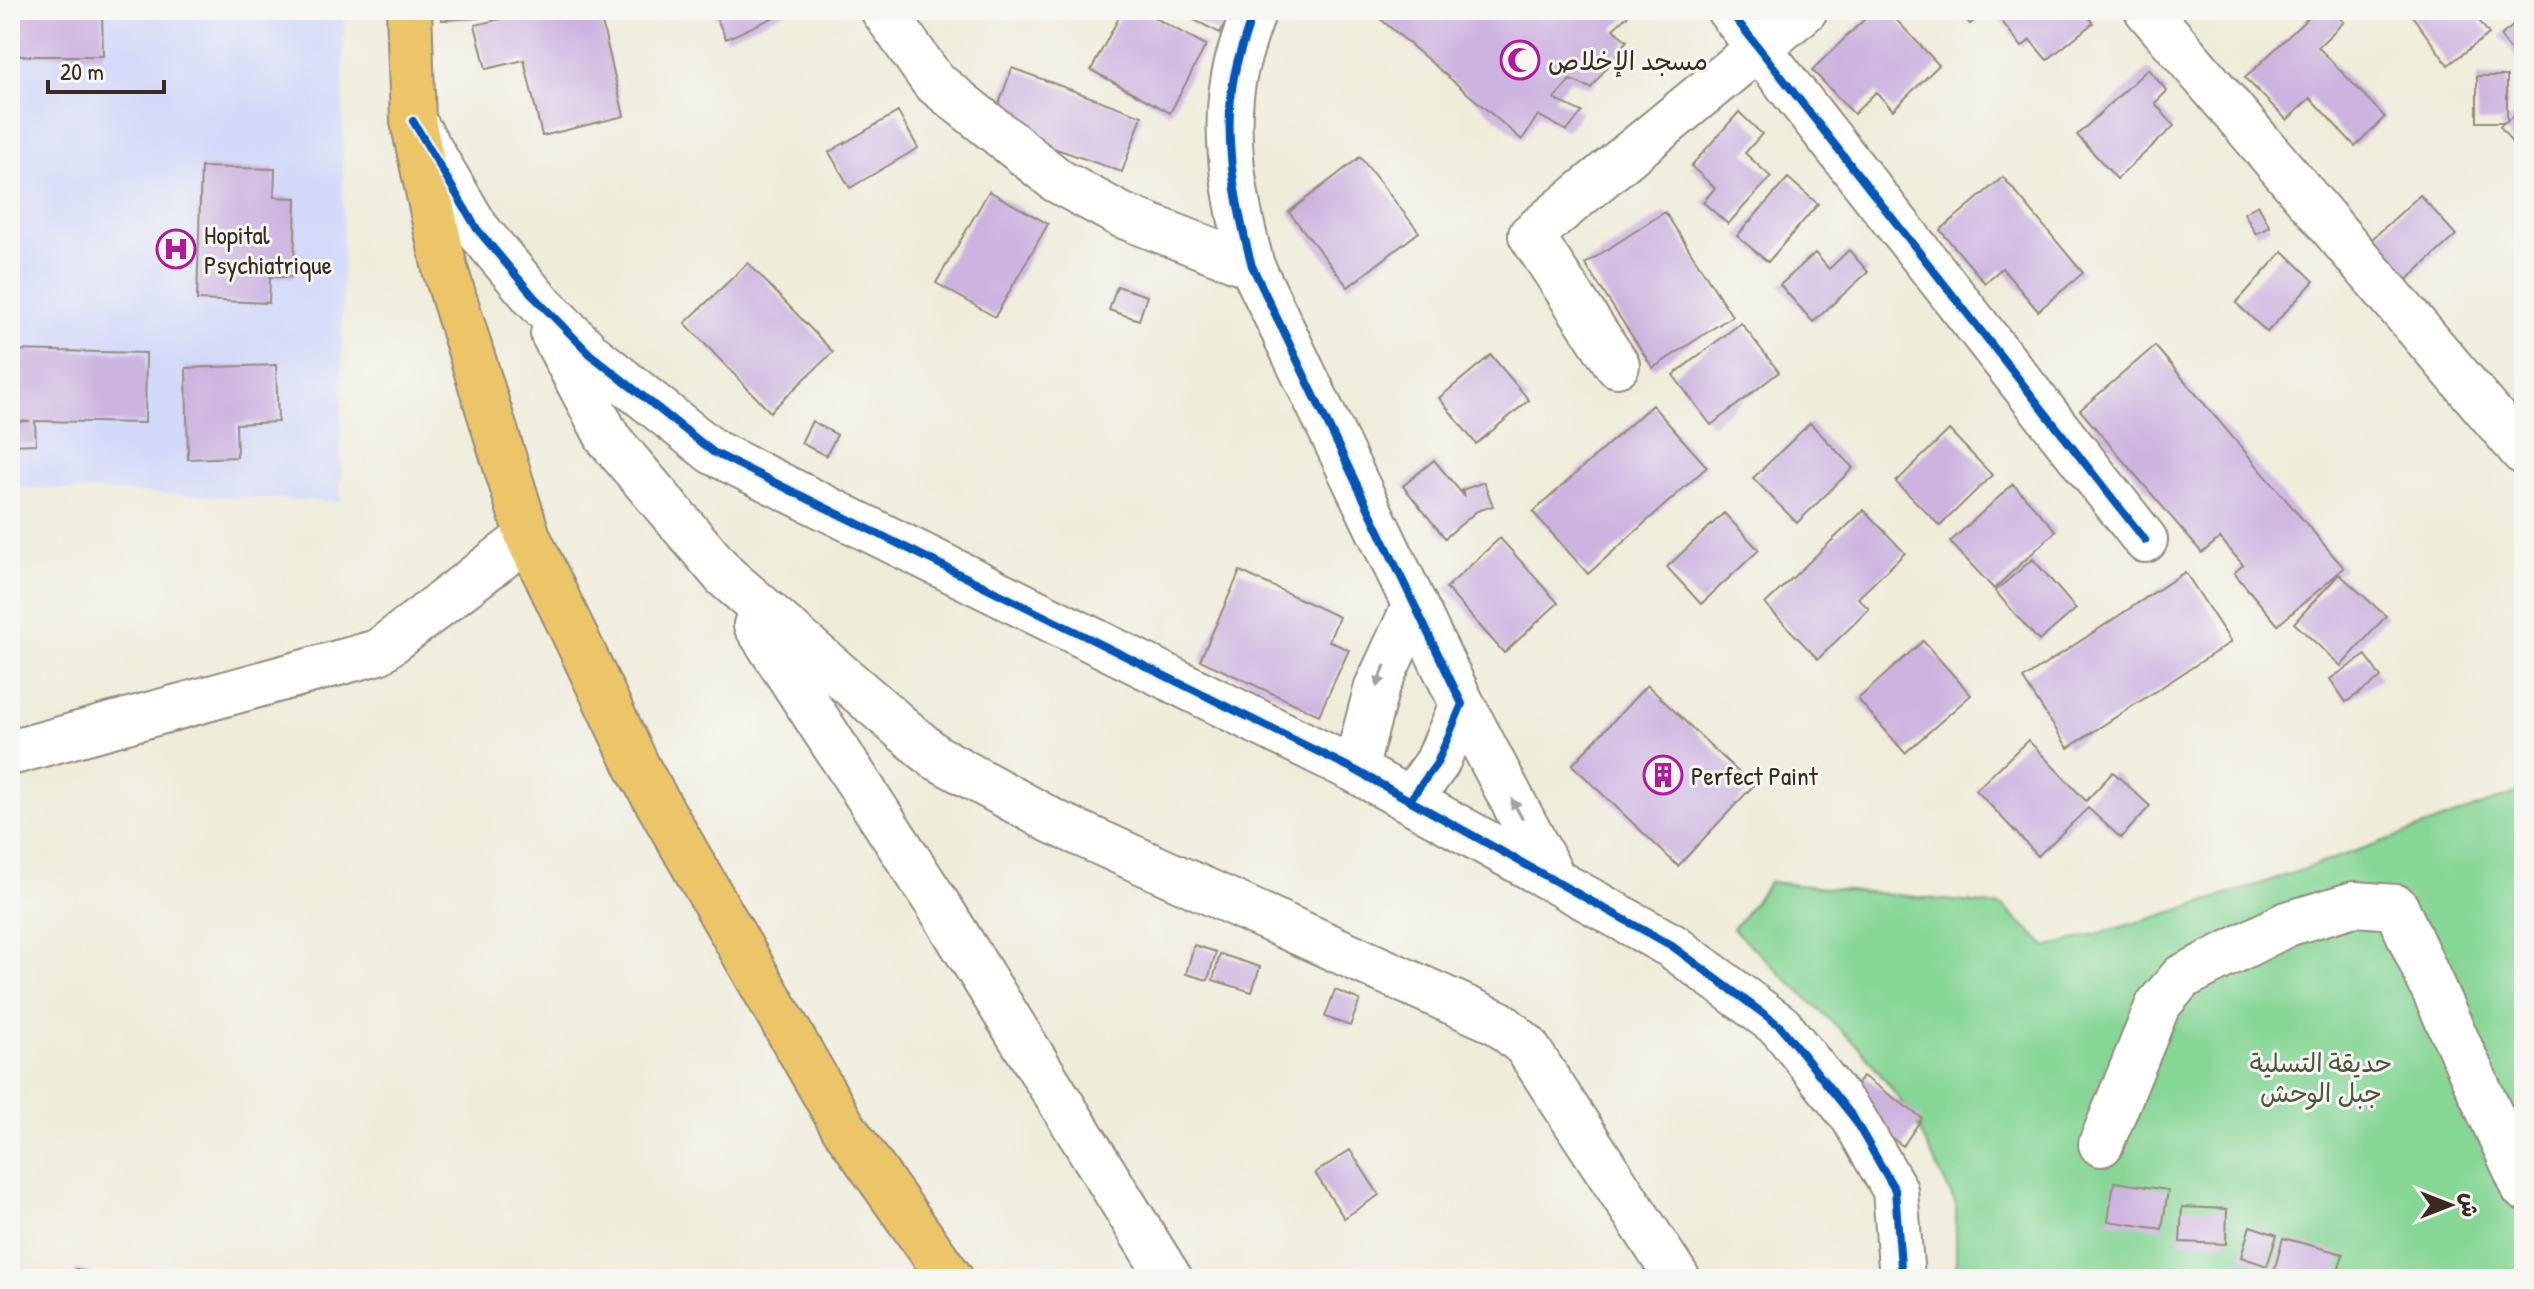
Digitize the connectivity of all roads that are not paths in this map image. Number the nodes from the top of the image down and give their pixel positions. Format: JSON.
{"nodes":[{"id":1,"x":409,"y":10,"type":"edge"},
{"id":2,"x":883,"y":10,"type":"edge"},
{"id":3,"x":1254,"y":10,"type":"edge"},
{"id":4,"x":1729,"y":10,"type":"edge"},
{"id":5,"x":1805,"y":10,"type":"edge"},
{"id":6,"x":2147,"y":10,"type":"edge"},
{"id":7,"x":1761,"y":46,"type":"junction"},
{"id":8,"x":413,"y":121,"type":"junction"},
{"id":9,"x":1252,"y":266,"type":"junction"},
{"id":10,"x":535,"y":298,"type":"junction"},
{"id":11,"x":1617,"y":365,"type":"dead end"},
{"id":12,"x":2523,"y":452,"type":"edge"},
{"id":13,"x":528,"y":537,"type":"junction"},
{"id":14,"x":2145,"y":540,"type":"dead end"},
{"id":15,"x":725,"y":576,"type":"junction"},
{"id":16,"x":1415,"y":605,"type":"junction"},
{"id":17,"x":1462,"y":704,"type":"junction"},
{"id":18,"x":10,"y":753,"type":"edge"},
{"id":19,"x":1355,"y":770,"type":"junction"},
{"id":20,"x":1410,"y":800,"type":"junction"},
{"id":21,"x":1553,"y":878,"type":"junction"},
{"id":22,"x":2101,"y":1144,"type":"dead end"},
{"id":23,"x":2524,"y":1188,"type":"edge"},
{"id":24,"x":951,"y":1279,"type":"edge"},
{"id":25,"x":1170,"y":1279,"type":"edge"},
{"id":26,"x":1678,"y":1279,"type":"edge"},
{"id":27,"x":1902,"y":1279,"type":"edge"}],
"edges":[{"from":1,"to":8,"type":"main road"},
{"from":2,"to":9,"type":"street"},
{"from":3,"to":9,"type":"street"},
{"from":4,"to":7,"type":"street"},
{"from":5,"to":7,"type":"street"},
{"from":6,"to":12,"type":"street"},
{"from":7,"to":11,"type":"street"},
{"from":7,"to":14,"type":"street"},
{"from":8,"to":10,"type":"street"},
{"from":8,"to":13,"type":"main road"},
{"from":9,"to":16,"type":"street"},
{"from":10,"to":15,"type":"street"},
{"from":10,"to":19,"type":"street"},
{"from":13,"to":18,"type":"street"},
{"from":13,"to":24,"type":"main road"},
{"from":15,"to":25,"type":"street"},
{"from":15,"to":26,"type":"street"},
{"from":16,"to":17,"type":"street"},
{"from":16,"to":19,"type":"street","one_way":true},
{"from":17,"to":20,"type":"street"},
{"from":21,"to":17,"type":"street","one_way":true},
{"from":19,"to":20,"type":"street"},
{"from":20,"to":21,"type":"street"},
{"from":21,"to":27,"type":"street"},
{"from":22,"to":23,"type":"street"}]}
